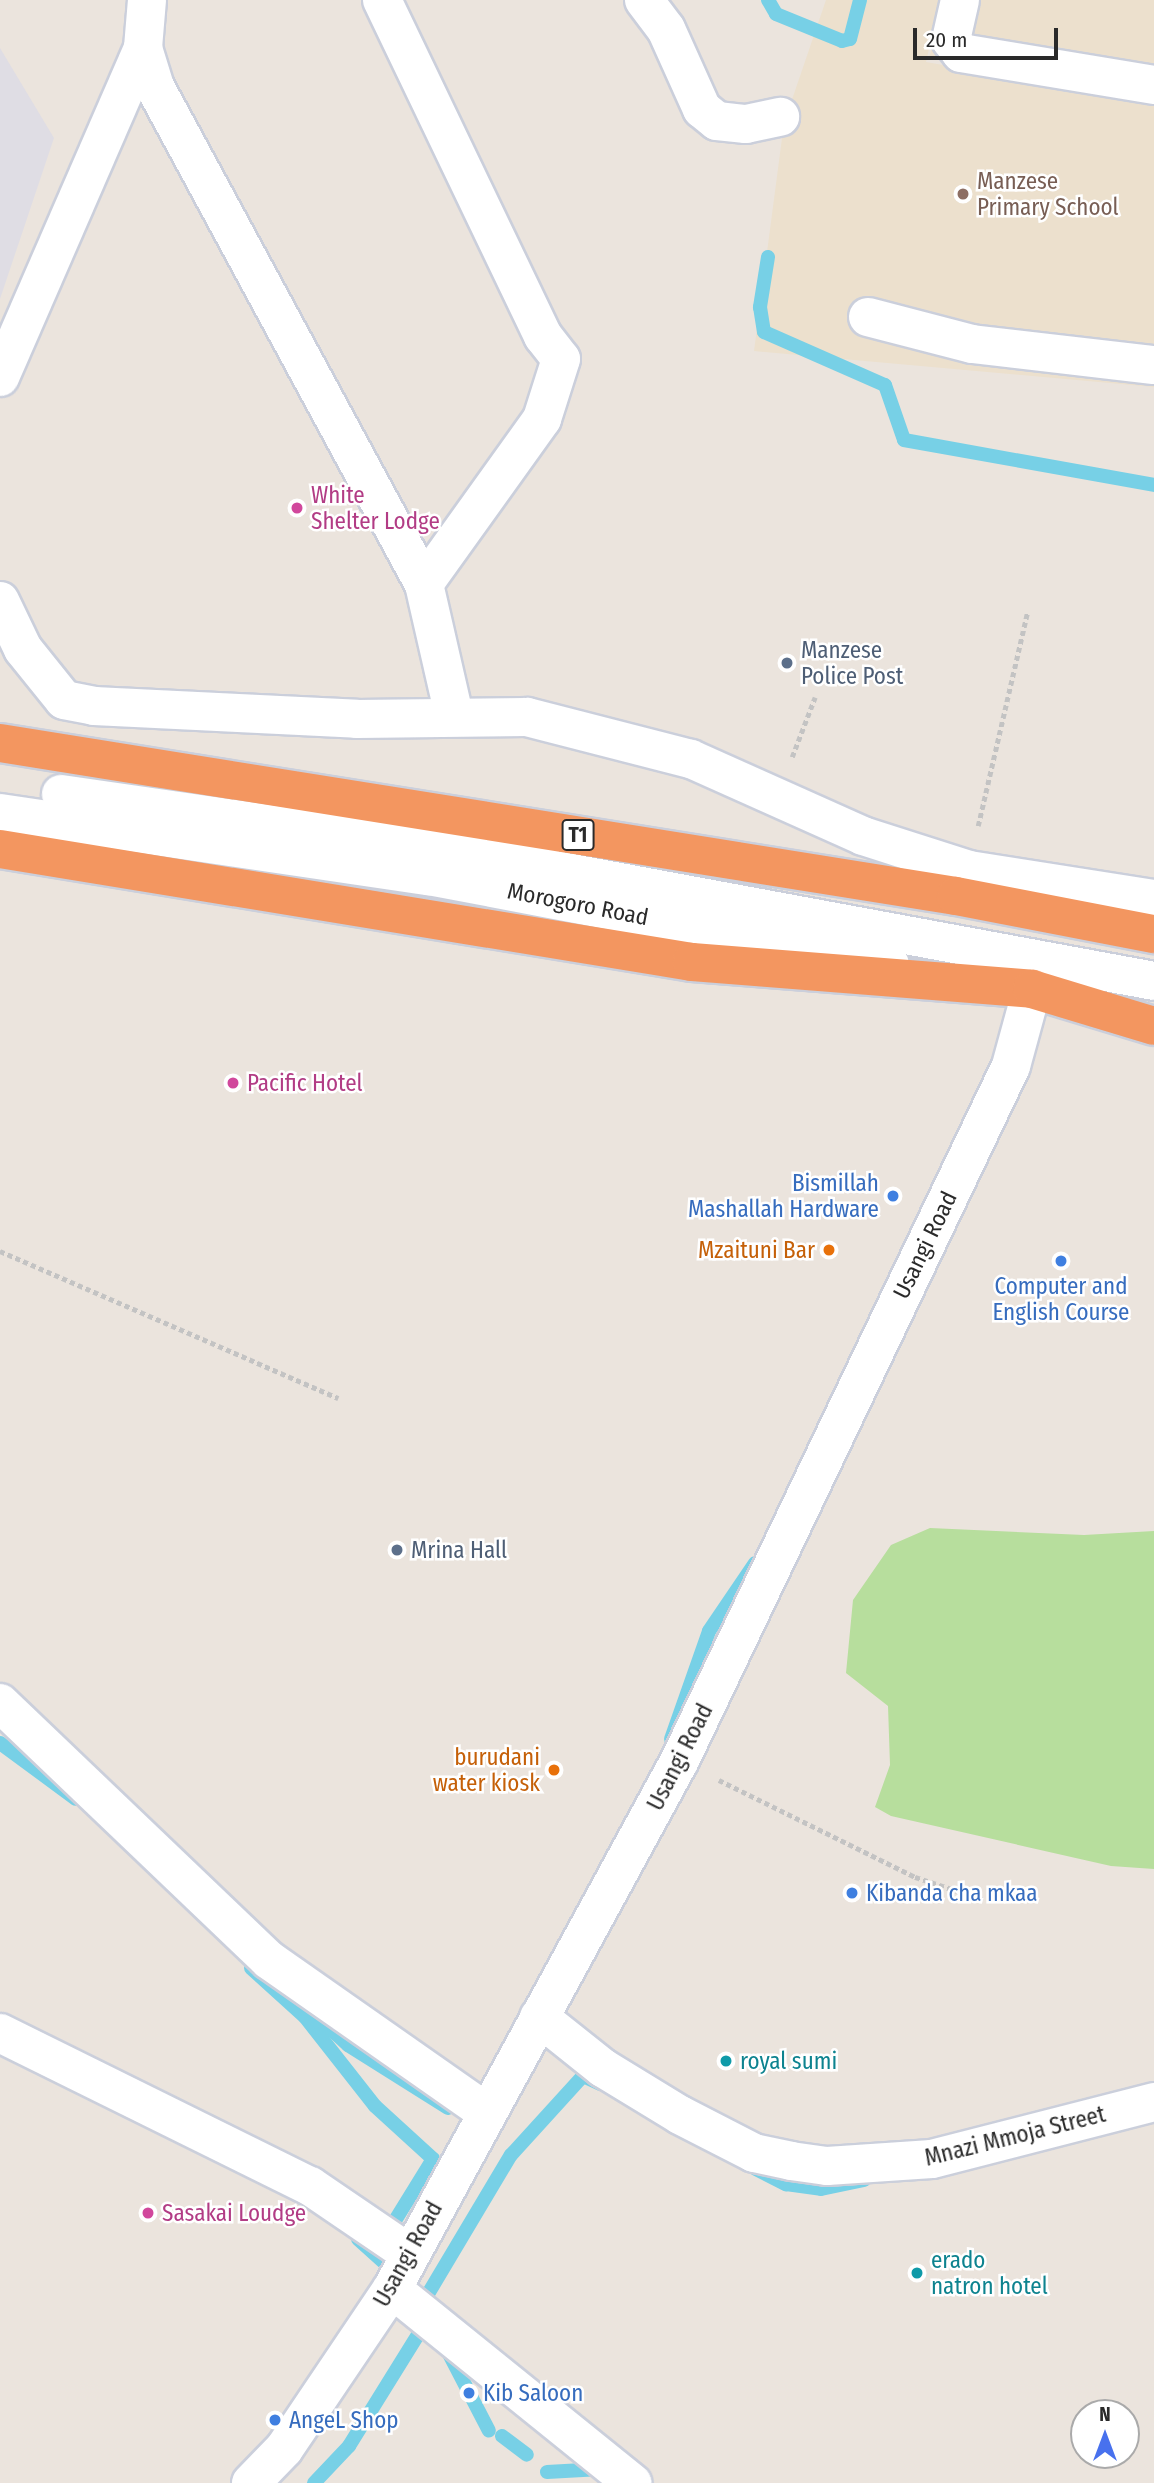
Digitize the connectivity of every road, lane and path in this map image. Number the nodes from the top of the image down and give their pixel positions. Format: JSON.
{"nodes":[{"id":1,"x":147,"y":0,"type":"edge"},
{"id":2,"x":382,"y":0,"type":"edge"},
{"id":3,"x":644,"y":0,"type":"edge"},
{"id":4,"x":960,"y":0,"type":"edge"},
{"id":5,"x":143,"y":48,"type":"junction"},
{"id":6,"x":1154,"y":85,"type":"edge"},
{"id":7,"x":780,"y":117,"type":"dead end"},
{"id":8,"x":868,"y":317,"type":"dead end"},
{"id":9,"x":1154,"y":365,"type":"edge"},
{"id":10,"x":0,"y":377,"type":"edge"},
{"id":11,"x":424,"y":584,"type":"junction"},
{"id":12,"x":0,"y":601,"type":"edge"},
{"id":13,"x":1027,"y":613,"type":"dead end"},
{"id":14,"x":815,"y":697,"type":"dead end"},
{"id":15,"x":454,"y":715,"type":"junction"},
{"id":16,"x":0,"y":743,"type":"edge"},
{"id":17,"x":0,"y":786,"type":"edge"},
{"id":18,"x":776,"y":800,"type":"junction"},
{"id":19,"x":0,"y":813,"type":"edge"},
{"id":20,"x":0,"y":849,"type":"edge"},
{"id":21,"x":969,"y":870,"type":"junction"},
{"id":22,"x":1154,"y":900,"type":"edge"},
{"id":23,"x":1154,"y":934,"type":"edge"},
{"id":24,"x":1154,"y":981,"type":"edge"},
{"id":25,"x":1032,"y":989,"type":"junction"},
{"id":26,"x":1154,"y":1010,"type":"edge"},
{"id":27,"x":1154,"y":1026,"type":"edge"},
{"id":28,"x":0,"y":1251,"type":"edge"},
{"id":29,"x":338,"y":1398,"type":"dead end"},
{"id":30,"x":0,"y":1703,"type":"edge"},
{"id":31,"x":680,"y":1760,"type":"junction"},
{"id":32,"x":982,"y":1899,"type":"dead end"},
{"id":33,"x":538,"y":2017,"type":"junction"},
{"id":34,"x":0,"y":2033,"type":"edge"},
{"id":35,"x":1154,"y":2102,"type":"edge"},
{"id":36,"x":485,"y":2111,"type":"junction"},
{"id":37,"x":410,"y":2254,"type":"junction"},
{"id":38,"x":392,"y":2289,"type":"junction"},
{"id":39,"x":251,"y":2483,"type":"edge"},
{"id":40,"x":632,"y":2483,"type":"edge"}],
"edges":[{"from":1,"to":5,"type":"street"},
{"from":2,"to":11,"type":"street"},
{"from":3,"to":7,"type":"street"},
{"from":4,"to":6,"type":"street"},
{"from":5,"to":10,"type":"street"},
{"from":5,"to":11,"type":"street"},
{"from":8,"to":9,"type":"street"},
{"from":11,"to":15,"type":"street"},
{"from":12,"to":15,"type":"street"},
{"from":13,"to":21,"type":"path"},
{"from":14,"to":18,"type":"path"},
{"from":15,"to":18,"type":"street"},
{"from":16,"to":23,"type":"highway","number":"T1"},
{"from":17,"to":24,"type":"street","name":"Morogoro Road"},
{"from":18,"to":21,"type":"street"},
{"from":19,"to":26,"type":"street","name":"Morogoro Road"},
{"from":20,"to":25,"type":"highway","name":"Morogoro Road"},
{"from":21,"to":22,"type":"street"},
{"from":25,"to":27,"type":"highway","name":"Morogoro Road"},
{"from":25,"to":31,"type":"street","name":"Usangi Road"},
{"from":28,"to":29,"type":"path"},
{"from":30,"to":36,"type":"street"},
{"from":31,"to":32,"type":"path"},
{"from":31,"to":33,"type":"street","name":"Usangi Road"},
{"from":33,"to":35,"type":"street","name":"Mnazi Mmoja Street"},
{"from":33,"to":36,"type":"street","name":"Usangi Road"},
{"from":34,"to":37,"type":"street"},
{"from":36,"to":37,"type":"street","name":"Usangi Road"},
{"from":37,"to":38,"type":"street","name":"Usangi Road"},
{"from":38,"to":39,"type":"street","name":"Usangi Road"},
{"from":38,"to":40,"type":"street"}]}
